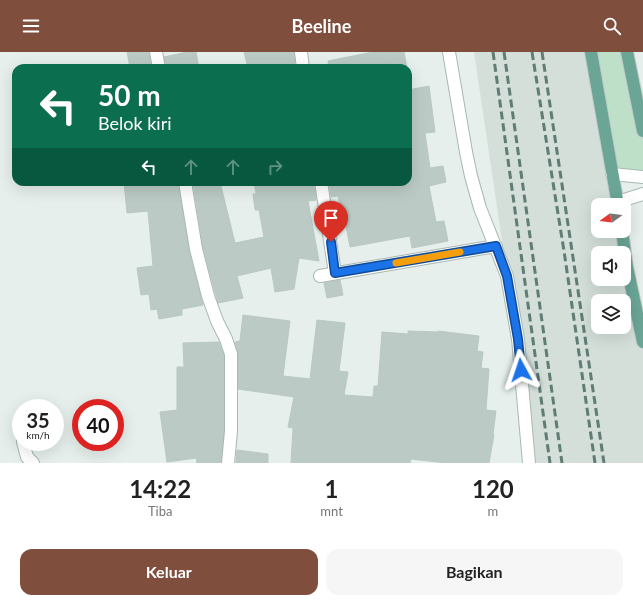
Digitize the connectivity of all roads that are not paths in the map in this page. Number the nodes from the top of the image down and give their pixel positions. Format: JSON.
{"nodes":[{"id":1,"x":156,"y":52,"type":"edge"},
{"id":2,"x":301,"y":52,"type":"edge"},
{"id":3,"x":449,"y":52,"type":"edge"},
{"id":4,"x":591,"y":52,"type":"edge"},
{"id":5,"x":627,"y":52,"type":"edge"},
{"id":6,"x":158,"y":64,"type":"edge"},
{"id":7,"x":302,"y":64,"type":"edge"},
{"id":8,"x":643,"y":131,"type":"edge"},
{"id":9,"x":612,"y":174,"type":"junction"},
{"id":10,"x":643,"y":177,"type":"edge"},
{"id":11,"x":185,"y":186,"type":"edge"},
{"id":12,"x":322,"y":186,"type":"edge"},
{"id":13,"x":643,"y":194,"type":"edge"},
{"id":14,"x":617,"y":198,"type":"edge"},
{"id":15,"x":631,"y":199,"type":"edge"},
{"id":16,"x":623,"y":238,"type":"edge"},
{"id":17,"x":496,"y":246,"type":"junction"},
{"id":18,"x":335,"y":273,"type":"junction"},
{"id":19,"x":320,"y":276,"type":"dead end"},
{"id":20,"x":643,"y":342,"type":"edge"},
{"id":21,"x":25,"y":451,"type":"edge"},
{"id":22,"x":33,"y":463,"type":"edge"},
{"id":23,"x":228,"y":463,"type":"edge"},
{"id":24,"x":528,"y":463,"type":"edge"}],
"edges":[{"from":1,"to":6,"type":"street"},
{"from":2,"to":7,"type":"street"},
{"from":3,"to":17,"type":"street"},
{"from":4,"to":9,"type":"main road"},
{"from":5,"to":8,"type":"main road"},
{"from":9,"to":10,"type":"street"},
{"from":9,"to":14,"type":"main road"},
{"from":11,"to":23,"type":"street"},
{"from":12,"to":18,"type":"street"},
{"from":13,"to":15,"type":"street"},
{"from":16,"to":20,"type":"main road"},
{"from":17,"to":18,"type":"street"},
{"from":17,"to":24,"type":"street"},
{"from":18,"to":19,"type":"street"},
{"from":21,"to":22,"type":"street"}]}
